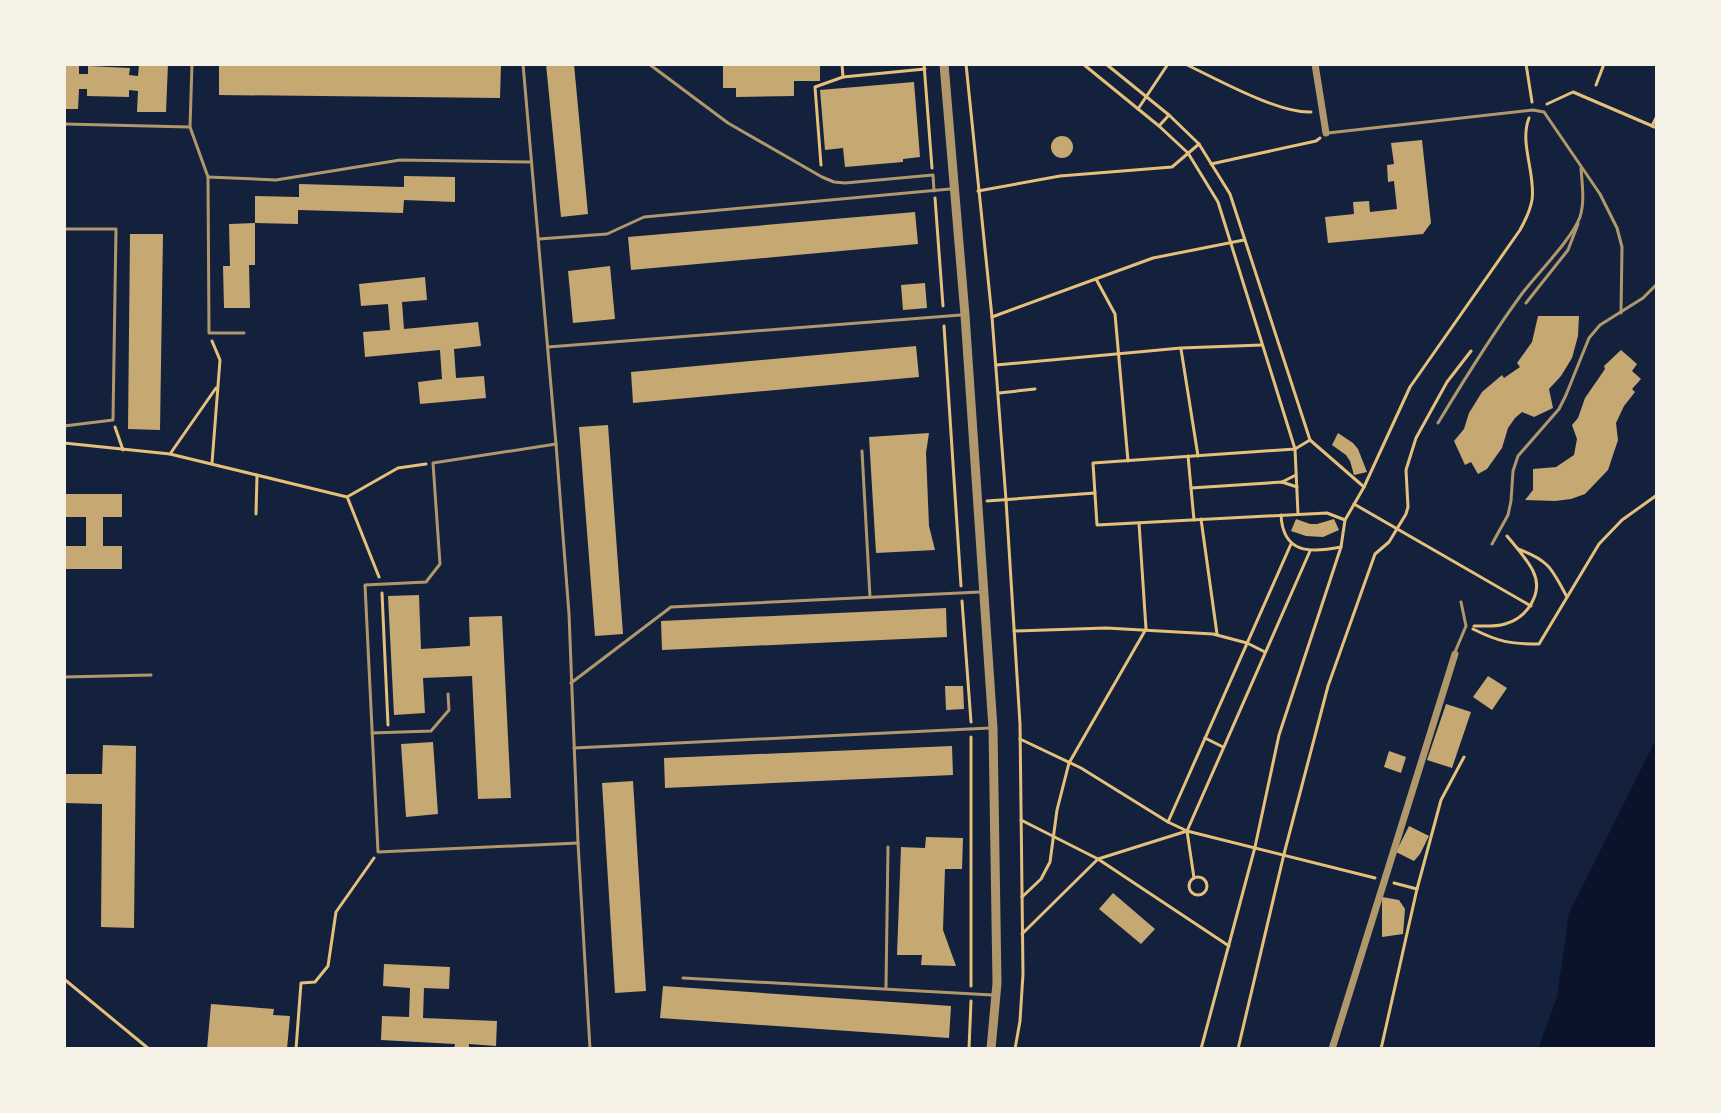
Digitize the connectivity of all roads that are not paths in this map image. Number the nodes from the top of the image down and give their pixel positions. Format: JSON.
{"nodes":[{"id":1,"x":192,"y":64,"type":"edge"},
{"id":2,"x":523,"y":64,"type":"edge"},
{"id":3,"x":649,"y":64,"type":"edge"},
{"id":4,"x":944,"y":64,"type":"edge"},
{"id":5,"x":1315,"y":64,"type":"edge"},
{"id":6,"x":64,"y":124,"type":"edge"},
{"id":7,"x":190,"y":127,"type":"junction"},
{"id":8,"x":1326,"y":133,"type":"joint"},
{"id":9,"x":532,"y":162,"type":"junction"},
{"id":10,"x":1580,"y":164,"type":"junction"},
{"id":11,"x":208,"y":177,"type":"junction"},
{"id":12,"x":954,"y":189,"type":"junction"},
{"id":13,"x":934,"y":191,"type":"junction"},
{"id":14,"x":1580,"y":216,"type":"junction"},
{"id":15,"x":64,"y":229,"type":"edge"},
{"id":16,"x":538,"y":239,"type":"junction"},
{"id":17,"x":1657,"y":284,"type":"edge"},
{"id":18,"x":1526,"y":303,"type":"dead end"},
{"id":19,"x":1621,"y":313,"type":"junction"},
{"id":20,"x":965,"y":315,"type":"junction"},
{"id":21,"x":244,"y":333,"type":"dead end"},
{"id":22,"x":548,"y":347,"type":"junction"},
{"id":23,"x":1438,"y":423,"type":"dead end"},
{"id":24,"x":64,"y":426,"type":"edge"},
{"id":25,"x":556,"y":444,"type":"junction"},
{"id":26,"x":862,"y":451,"type":"dead end"},
{"id":27,"x":1492,"y":544,"type":"dead end"},
{"id":28,"x":984,"y":592,"type":"junction"},
{"id":29,"x":870,"y":597,"type":"junction"},
{"id":30,"x":1461,"y":602,"type":"dead end"},
{"id":31,"x":1455,"y":654,"type":"joint"},
{"id":32,"x":151,"y":675,"type":"dead end"},
{"id":33,"x":64,"y":677,"type":"edge"},
{"id":34,"x":571,"y":683,"type":"junction"},
{"id":35,"x":448,"y":694,"type":"dead end"},
{"id":36,"x":993,"y":728,"type":"junction"},
{"id":37,"x":372,"y":733,"type":"junction"},
{"id":38,"x":574,"y":748,"type":"junction"},
{"id":39,"x":578,"y":843,"type":"junction"},
{"id":40,"x":888,"y":847,"type":"dead end"},
{"id":41,"x":683,"y":978,"type":"dead end"},
{"id":42,"x":885,"y":989,"type":"junction"},
{"id":43,"x":996,"y":995,"type":"junction"},
{"id":44,"x":590,"y":1049,"type":"edge"},
{"id":45,"x":991,"y":1049,"type":"edge"},
{"id":46,"x":1332,"y":1049,"type":"edge"}],
"edges":[{"from":1,"to":7,"type":"lane"},
{"from":2,"to":9,"type":"lane"},
{"from":3,"to":13,"type":"lane"},
{"from":4,"to":12,"type":"street"},
{"from":5,"to":8,"type":"street"},
{"from":6,"to":7,"type":"lane"},
{"from":7,"to":11,"type":"lane"},
{"from":8,"to":10,"type":"lane"},
{"from":9,"to":11,"type":"lane"},
{"from":9,"to":16,"type":"lane"},
{"from":10,"to":14,"type":"lane"},
{"from":10,"to":19,"type":"lane"},
{"from":11,"to":21,"type":"lane"},
{"from":12,"to":13,"type":"lane"},
{"from":12,"to":20,"type":"street"},
{"from":13,"to":16,"type":"lane"},
{"from":14,"to":18,"type":"lane"},
{"from":14,"to":23,"type":"lane"},
{"from":15,"to":24,"type":"lane"},
{"from":16,"to":22,"type":"lane"},
{"from":17,"to":19,"type":"lane"},
{"from":19,"to":27,"type":"lane"},
{"from":20,"to":22,"type":"lane"},
{"from":20,"to":28,"type":"street"},
{"from":22,"to":25,"type":"lane"},
{"from":25,"to":34,"type":"lane"},
{"from":25,"to":37,"type":"lane"},
{"from":26,"to":29,"type":"lane"},
{"from":28,"to":29,"type":"lane"},
{"from":28,"to":36,"type":"street"},
{"from":29,"to":34,"type":"lane"},
{"from":30,"to":31,"type":"lane"},
{"from":31,"to":46,"type":"street"},
{"from":32,"to":33,"type":"lane"},
{"from":34,"to":38,"type":"lane"},
{"from":35,"to":37,"type":"lane"},
{"from":36,"to":38,"type":"lane"},
{"from":36,"to":43,"type":"street"},
{"from":37,"to":39,"type":"lane"},
{"from":38,"to":39,"type":"lane"},
{"from":39,"to":44,"type":"lane"},
{"from":40,"to":42,"type":"lane"},
{"from":41,"to":42,"type":"lane"},
{"from":42,"to":43,"type":"lane"},
{"from":43,"to":45,"type":"street"}]}
